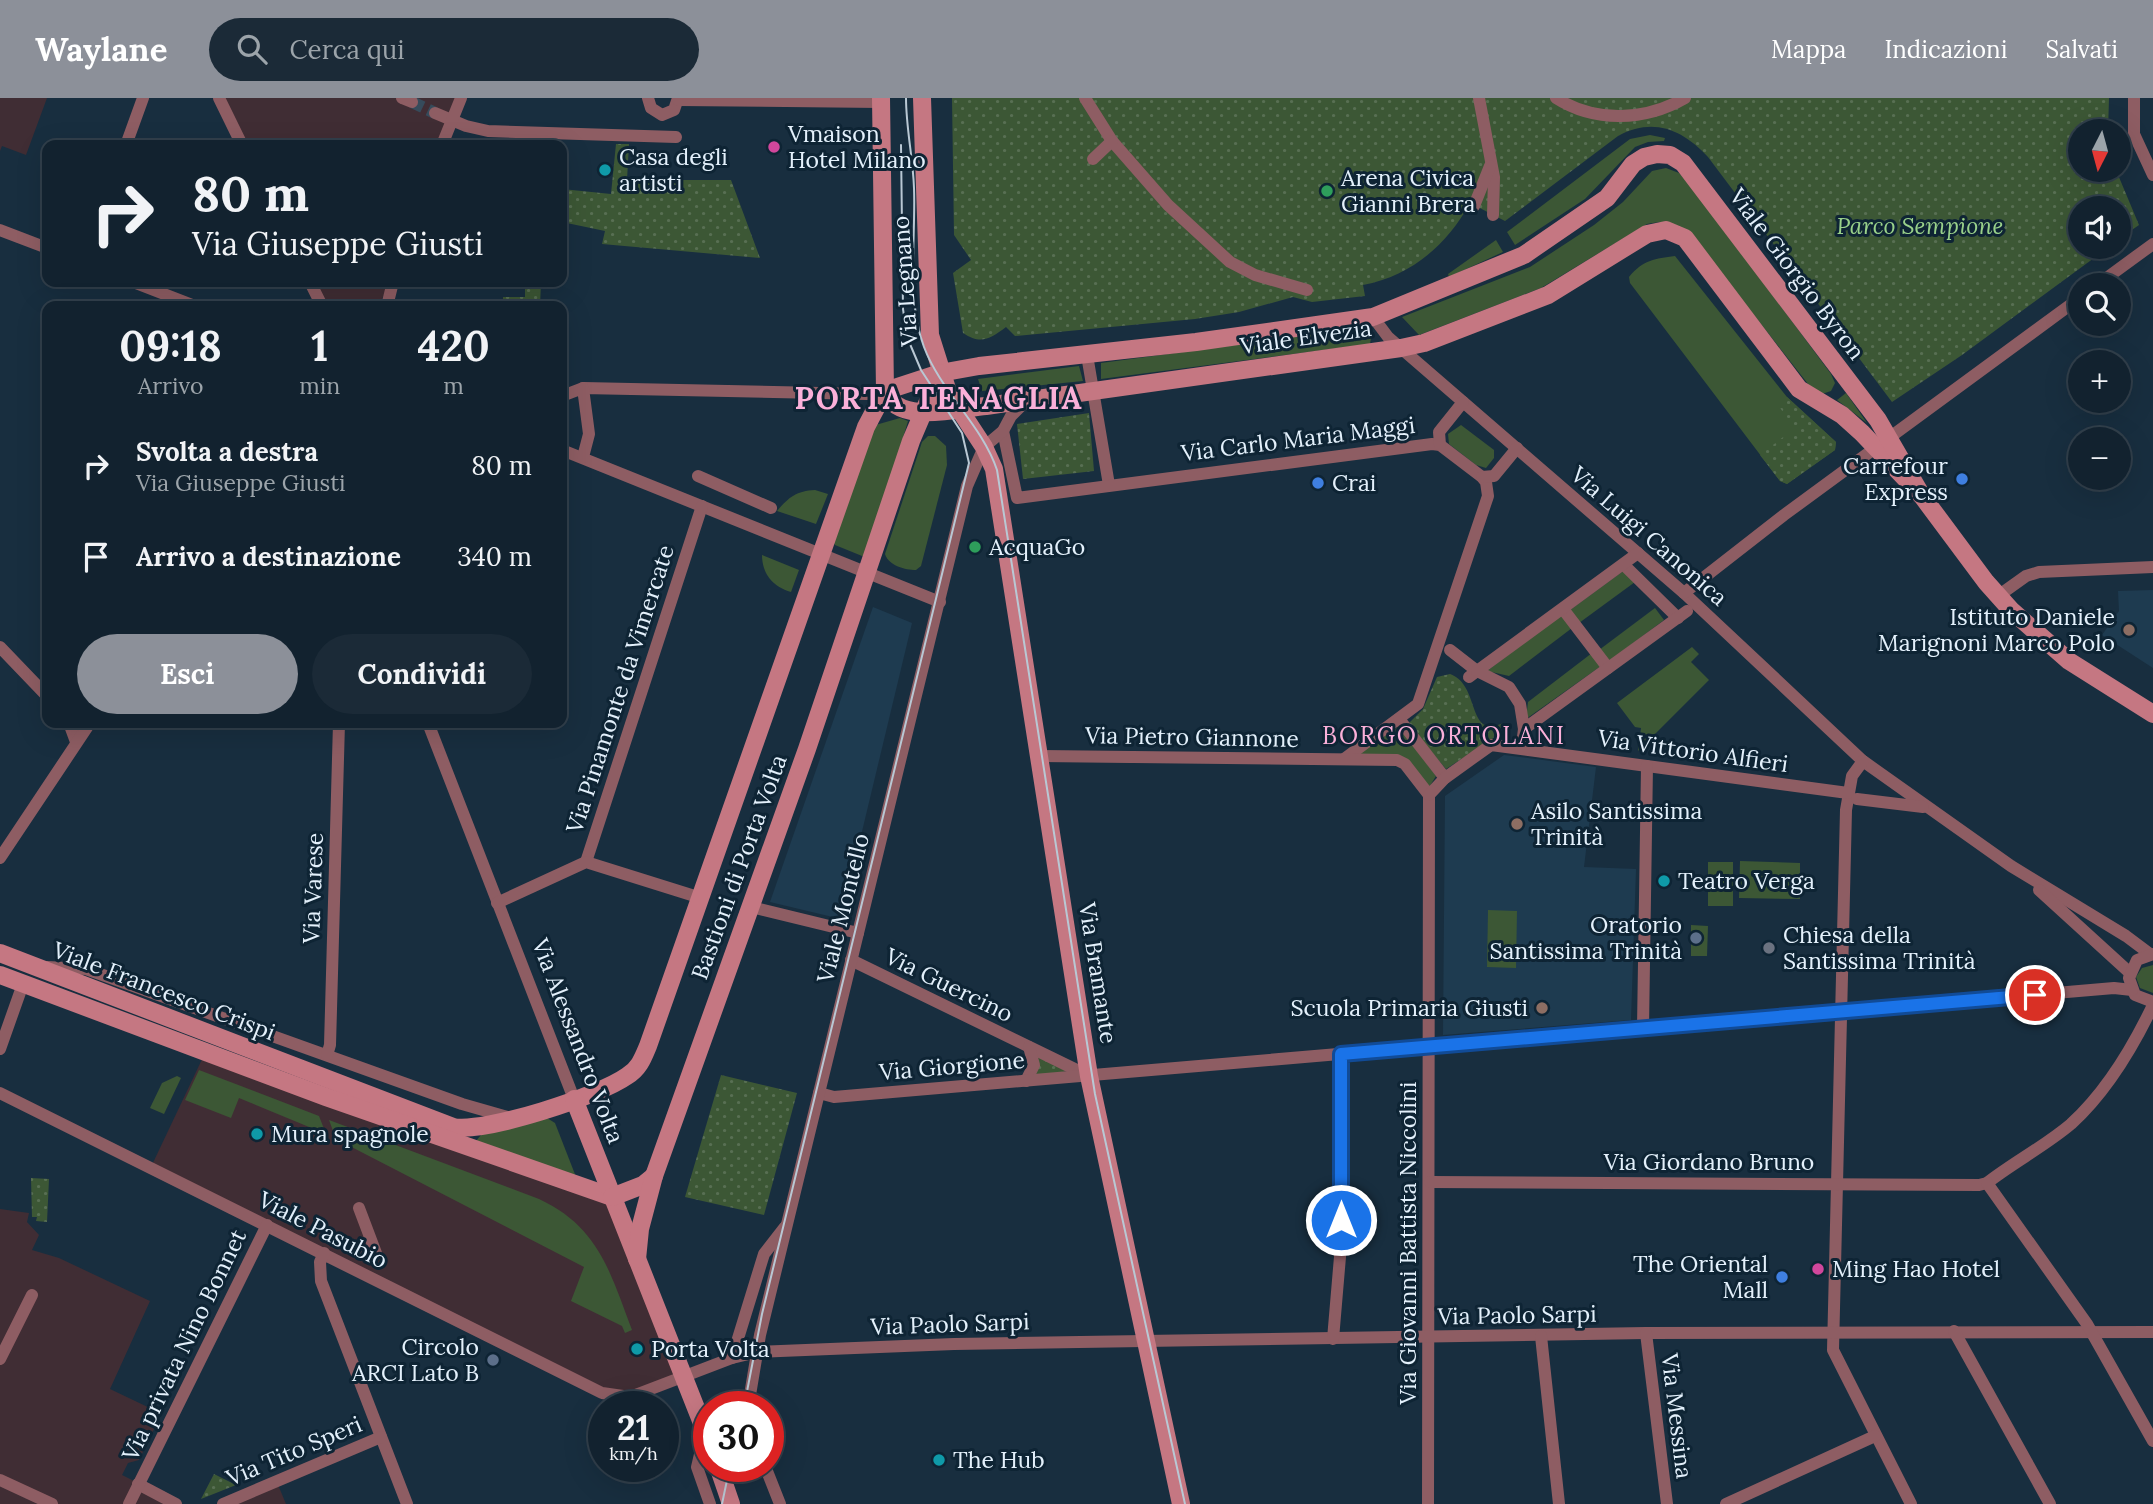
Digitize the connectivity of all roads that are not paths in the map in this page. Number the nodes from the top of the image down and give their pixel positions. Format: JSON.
{"nodes":[{"id":1,"x":143,"y":98,"type":"edge"},
{"id":2,"x":219,"y":98,"type":"edge"},
{"id":3,"x":461,"y":98,"type":"edge"},
{"id":4,"x":648,"y":98,"type":"edge"},
{"id":5,"x":922,"y":98,"type":"edge"},
{"id":6,"x":1085,"y":98,"type":"edge"},
{"id":7,"x":1479,"y":98,"type":"edge"},
{"id":8,"x":1556,"y":98,"type":"edge"},
{"id":9,"x":1685,"y":98,"type":"edge"},
{"id":10,"x":2134,"y":98,"type":"edge"},
{"id":11,"x":678,"y":99,"type":"edge"},
{"id":12,"x":881,"y":100,"type":"edge"},
{"id":13,"x":435,"y":113,"type":"tunnel mouth"},
{"id":14,"x":1641,"y":115,"type":"junction"},
{"id":15,"x":452,"y":120,"type":"junction"},
{"id":16,"x":1645,"y":128,"type":"dead end"},
{"id":17,"x":676,"y":137,"type":"dead end"},
{"id":18,"x":128,"y":140,"type":"edge"},
{"id":19,"x":240,"y":140,"type":"edge"},
{"id":20,"x":444,"y":140,"type":"edge"},
{"id":21,"x":1112,"y":141,"type":"junction"},
{"id":22,"x":1657,"y":154,"type":"joint"},
{"id":23,"x":1093,"y":159,"type":"dead end"},
{"id":24,"x":1491,"y":162,"type":"junction"},
{"id":25,"x":2152,"y":171,"type":"edge"},
{"id":26,"x":1474,"y":206,"type":"dead end"},
{"id":27,"x":1493,"y":215,"type":"dead end"},
{"id":28,"x":0,"y":230,"type":"edge"},
{"id":29,"x":2153,"y":244,"type":"edge"},
{"id":30,"x":42,"y":246,"type":"edge"},
{"id":31,"x":2113,"y":273,"type":"edge"},
{"id":32,"x":145,"y":287,"type":"edge"},
{"id":33,"x":1307,"y":290,"type":"dead end"},
{"id":34,"x":182,"y":301,"type":"edge"},
{"id":35,"x":2068,"y":306,"type":"edge"},
{"id":36,"x":1373,"y":317,"type":"junction"},
{"id":37,"x":1401,"y":348,"type":"junction"},
{"id":38,"x":1087,"y":355,"type":"junction"},
{"id":39,"x":940,"y":373,"type":"junction"},
{"id":40,"x":1844,"y":377,"type":"junction"},
{"id":41,"x":583,"y":387,"type":"junction"},
{"id":42,"x":885,"y":391,"type":"junction"},
{"id":43,"x":1093,"y":392,"type":"junction"},
{"id":44,"x":567,"y":394,"type":"edge"},
{"id":45,"x":1815,"y":400,"type":"junction"},
{"id":46,"x":1026,"y":401,"type":"junction"},
{"id":47,"x":1463,"y":402,"type":"junction"},
{"id":48,"x":958,"y":408,"type":"junction"},
{"id":49,"x":923,"y":412,"type":"junction"},
{"id":50,"x":1003,"y":431,"type":"junction"},
{"id":51,"x":1882,"y":442,"type":"junction"},
{"id":52,"x":1440,"y":446,"type":"junction"},
{"id":53,"x":984,"y":447,"type":"junction"},
{"id":54,"x":1517,"y":448,"type":"junction"},
{"id":55,"x":567,"y":452,"type":"edge"},
{"id":56,"x":583,"y":457,"type":"junction"},
{"id":57,"x":698,"y":476,"type":"dead end"},
{"id":58,"x":1482,"y":477,"type":"junction"},
{"id":59,"x":1109,"y":485,"type":"junction"},
{"id":60,"x":702,"y":506,"type":"junction"},
{"id":61,"x":771,"y":508,"type":"dead end"},
{"id":62,"x":1639,"y":553,"type":"junction"},
{"id":63,"x":822,"y":555,"type":"junction"},
{"id":64,"x":1624,"y":565,"type":"junction"},
{"id":65,"x":2153,"y":567,"type":"edge"},
{"id":66,"x":867,"y":572,"type":"junction"},
{"id":67,"x":1684,"y":593,"type":"junction"},
{"id":68,"x":1998,"y":596,"type":"junction"},
{"id":69,"x":940,"y":602,"type":"junction"},
{"id":70,"x":1563,"y":609,"type":"junction"},
{"id":71,"x":0,"y":648,"type":"edge"},
{"id":72,"x":1450,"y":650,"type":"dead end"},
{"id":73,"x":1608,"y":668,"type":"junction"},
{"id":74,"x":1473,"y":674,"type":"junction"},
{"id":75,"x":42,"y":691,"type":"edge"},
{"id":76,"x":2153,"y":714,"type":"edge"},
{"id":77,"x":1399,"y":719,"type":"junction"},
{"id":78,"x":71,"y":728,"type":"edge"},
{"id":79,"x":86,"y":728,"type":"edge"},
{"id":80,"x":339,"y":728,"type":"edge"},
{"id":81,"x":430,"y":728,"type":"edge"},
{"id":82,"x":1524,"y":729,"type":"junction"},
{"id":83,"x":76,"y":742,"type":"junction"},
{"id":84,"x":1523,"y":743,"type":"dead end"},
{"id":85,"x":1040,"y":756,"type":"junction"},
{"id":86,"x":1344,"y":760,"type":"junction"},
{"id":87,"x":1863,"y":761,"type":"junction"},
{"id":88,"x":1647,"y":766,"type":"junction"},
{"id":89,"x":1445,"y":778,"type":"junction"},
{"id":90,"x":1429,"y":794,"type":"junction"},
{"id":91,"x":1853,"y":796,"type":"junction"},
{"id":92,"x":1926,"y":807,"type":"junction"},
{"id":93,"x":0,"y":858,"type":"edge"},
{"id":94,"x":586,"y":862,"type":"junction"},
{"id":95,"x":2011,"y":866,"type":"junction"},
{"id":96,"x":701,"y":898,"type":"junction"},
{"id":97,"x":497,"y":902,"type":"junction"},
{"id":98,"x":751,"y":907,"type":"junction"},
{"id":99,"x":858,"y":933,"type":"junction"},
{"id":100,"x":0,"y":953,"type":"edge"},
{"id":101,"x":2151,"y":954,"type":"edge"},
{"id":102,"x":851,"y":960,"type":"junction"},
{"id":103,"x":35,"y":966,"type":"junction"},
{"id":104,"x":2129,"y":972,"type":"junction"},
{"id":105,"x":0,"y":975,"type":"edge"},
{"id":106,"x":23,"y":984,"type":"junction"},
{"id":107,"x":2132,"y":990,"type":"junction"},
{"id":108,"x":2153,"y":1004,"type":"edge"},
{"id":109,"x":1840,"y":1012,"type":"junction"},
{"id":110,"x":1643,"y":1028,"type":"junction"},
{"id":111,"x":1430,"y":1046,"type":"junction"},
{"id":112,"x":1029,"y":1047,"type":"junction"},
{"id":113,"x":0,"y":1049,"type":"edge"},
{"id":114,"x":1341,"y":1054,"type":"junction"},
{"id":115,"x":327,"y":1055,"type":"junction"},
{"id":116,"x":1089,"y":1076,"type":"junction"},
{"id":117,"x":1026,"y":1081,"type":"junction"},
{"id":118,"x":0,"y":1093,"type":"edge"},
{"id":119,"x":818,"y":1093,"type":"junction"},
{"id":120,"x":574,"y":1099,"type":"junction"},
{"id":121,"x":511,"y":1118,"type":"junction"},
{"id":122,"x":654,"y":1176,"type":"junction"},
{"id":123,"x":1430,"y":1182,"type":"junction"},
{"id":124,"x":1987,"y":1183,"type":"junction"},
{"id":125,"x":1838,"y":1184,"type":"junction"},
{"id":126,"x":612,"y":1197,"type":"junction"},
{"id":127,"x":359,"y":1208,"type":"dead end"},
{"id":128,"x":788,"y":1224,"type":"junction"},
{"id":129,"x":267,"y":1225,"type":"junction"},
{"id":130,"x":357,"y":1252,"type":"dead end"},
{"id":131,"x":324,"y":1253,"type":"junction"},
{"id":132,"x":637,"y":1259,"type":"junction"},
{"id":133,"x":32,"y":1295,"type":"dead end"},
{"id":134,"x":1834,"y":1331,"type":"junction"},
{"id":135,"x":1954,"y":1331,"type":"junction"},
{"id":136,"x":2091,"y":1332,"type":"junction"},
{"id":137,"x":2153,"y":1332,"type":"edge"},
{"id":138,"x":1646,"y":1333,"type":"junction"},
{"id":139,"x":1541,"y":1336,"type":"junction"},
{"id":140,"x":1430,"y":1337,"type":"junction"},
{"id":141,"x":1333,"y":1339,"type":"junction"},
{"id":142,"x":1145,"y":1341,"type":"junction"},
{"id":143,"x":757,"y":1352,"type":"junction"},
{"id":144,"x":732,"y":1357,"type":"junction"},
{"id":145,"x":0,"y":1359,"type":"edge"},
{"id":146,"x":683,"y":1377,"type":"junction"},
{"id":147,"x":596,"y":1391,"type":"edge"},
{"id":148,"x":646,"y":1391,"type":"edge"},
{"id":149,"x":751,"y":1391,"type":"edge"},
{"id":150,"x":693,"y":1402,"type":"edge"},
{"id":151,"x":1875,"y":1436,"type":"junction"},
{"id":152,"x":381,"y":1437,"type":"junction"},
{"id":153,"x":2153,"y":1440,"type":"edge"},
{"id":154,"x":0,"y":1480,"type":"edge"},
{"id":155,"x":702,"y":1482,"type":"edge"},
{"id":156,"x":723,"y":1482,"type":"edge"},
{"id":157,"x":771,"y":1482,"type":"edge"},
{"id":158,"x":138,"y":1484,"type":"junction"},
{"id":159,"x":728,"y":1501,"type":"edge"},
{"id":160,"x":52,"y":1504,"type":"edge"},
{"id":161,"x":129,"y":1504,"type":"edge"},
{"id":162,"x":177,"y":1504,"type":"edge"},
{"id":163,"x":223,"y":1504,"type":"edge"},
{"id":164,"x":407,"y":1504,"type":"edge"},
{"id":165,"x":710,"y":1504,"type":"edge"},
{"id":166,"x":780,"y":1504,"type":"edge"},
{"id":167,"x":1181,"y":1504,"type":"edge"},
{"id":168,"x":1427,"y":1504,"type":"edge"},
{"id":169,"x":1559,"y":1504,"type":"edge"},
{"id":170,"x":1667,"y":1504,"type":"edge"},
{"id":171,"x":1726,"y":1504,"type":"edge"},
{"id":172,"x":1910,"y":1504,"type":"edge"},
{"id":173,"x":2050,"y":1504,"type":"edge"}],
"edges":[{"from":1,"to":18,"type":"street"},
{"from":2,"to":19,"type":"street"},
{"from":3,"to":15,"type":"street"},
{"from":4,"to":11,"type":"street"},
{"from":5,"to":39,"type":"main road","name":"Via Legnano"},
{"from":6,"to":21,"type":"street"},
{"from":7,"to":24,"type":"street"},
{"from":8,"to":14,"type":"street"},
{"from":9,"to":14,"type":"street"},
{"from":10,"to":25,"type":"street"},
{"from":11,"to":12,"type":"street"},
{"from":12,"to":42,"type":"main road","name":"Via Legnano"},
{"from":13,"to":15,"type":"street"},
{"from":14,"to":16,"type":"street"},
{"from":15,"to":17,"type":"street"},
{"from":15,"to":20,"type":"street"},
{"from":21,"to":23,"type":"street"},
{"from":21,"to":33,"type":"street"},
{"from":22,"to":36,"type":"main road","name":"Viale Elvezia"},
{"from":22,"to":40,"type":"main road","name":"Viale Giorgio Byron"},
{"from":24,"to":26,"type":"street"},
{"from":24,"to":27,"type":"street"},
{"from":28,"to":30,"type":"street"},
{"from":29,"to":31,"type":"street"},
{"from":32,"to":34,"type":"street"},
{"from":35,"to":51,"type":"street"},
{"from":36,"to":37,"type":"street","name":"Via Luigi Canonica"},
{"from":36,"to":38,"type":"main road","name":"Viale Elvezia"},
{"from":37,"to":43,"type":"main road","name":"Viale Elvezia"},
{"from":37,"to":45,"type":"main road","name":"Viale Elvezia"},
{"from":37,"to":47,"type":"street","name":"Via Luigi Canonica"},
{"from":38,"to":39,"type":"main road","name":"Viale Elvezia"},
{"from":38,"to":43,"type":"street"},
{"from":39,"to":42,"type":"main road","name":"Viale Elvezia"},
{"from":39,"to":48,"type":"main road","name":"Via Legnano"},
{"from":39,"to":49,"type":"main road","name":"Bastioni di Porta Volta"},
{"from":40,"to":45,"type":"main road"},
{"from":40,"to":51,"type":"main road","name":"Viale Giorgio Byron"},
{"from":41,"to":42,"type":"street"},
{"from":41,"to":44,"type":"street"},
{"from":41,"to":56,"type":"street"},
{"from":42,"to":49,"type":"main road"},
{"from":42,"to":63,"type":"main road","name":"Bastioni di Porta Volta"},
{"from":43,"to":46,"type":"main road","name":"Viale Elvezia"},
{"from":43,"to":59,"type":"street"},
{"from":45,"to":51,"type":"main road"},
{"from":46,"to":48,"type":"main road","name":"Viale Elvezia"},
{"from":46,"to":50,"type":"street"},
{"from":47,"to":52,"type":"street","name":"Via Carlo Maria Maggi"},
{"from":47,"to":54,"type":"street","name":"Via Luigi Canonica"},
{"from":48,"to":49,"type":"main road","name":"Viale Elvezia"},
{"from":48,"to":53,"type":"main road","name":"Via Legnano"},
{"from":49,"to":66,"type":"main road","name":"Bastioni di Porta Volta"},
{"from":50,"to":53,"type":"street"},
{"from":50,"to":59,"type":"street","name":"Via Carlo Maria Maggi"},
{"from":51,"to":67,"type":"street"},
{"from":51,"to":68,"type":"main road"},
{"from":52,"to":58,"type":"street"},
{"from":52,"to":59,"type":"street","name":"Via Carlo Maria Maggi"},
{"from":53,"to":69,"type":"street","name":"Viale Montello"},
{"from":53,"to":85,"type":"main road","name":"Via Bramante"},
{"from":54,"to":58,"type":"street"},
{"from":54,"to":62,"type":"street","name":"Via Luigi Canonica"},
{"from":55,"to":56,"type":"street"},
{"from":56,"to":60,"type":"street"},
{"from":57,"to":61,"type":"street"},
{"from":58,"to":77,"type":"street"},
{"from":60,"to":63,"type":"street"},
{"from":60,"to":94,"type":"street","name":"Via Pinamonte da Vimercate"},
{"from":62,"to":64,"type":"street"},
{"from":62,"to":67,"type":"street","name":"Via Luigi Canonica"},
{"from":63,"to":66,"type":"street"},
{"from":63,"to":96,"type":"main road","name":"Bastioni di Porta Volta"},
{"from":64,"to":70,"type":"street"},
{"from":64,"to":73,"type":"street"},
{"from":65,"to":68,"type":"street"},
{"from":66,"to":69,"type":"street"},
{"from":66,"to":98,"type":"main road","name":"Bastioni di Porta Volta"},
{"from":67,"to":87,"type":"street","name":"Via Luigi Canonica"},
{"from":68,"to":76,"type":"main road"},
{"from":69,"to":99,"type":"street","name":"Viale Montello"},
{"from":70,"to":73,"type":"street"},
{"from":70,"to":74,"type":"street"},
{"from":71,"to":75,"type":"street"},
{"from":72,"to":74,"type":"street"},
{"from":73,"to":82,"type":"street"},
{"from":74,"to":82,"type":"street"},
{"from":77,"to":86,"type":"street"},
{"from":77,"to":89,"type":"street"},
{"from":78,"to":83,"type":"street"},
{"from":79,"to":83,"type":"street"},
{"from":80,"to":115,"type":"street","name":"Via Varese"},
{"from":81,"to":97,"type":"street","name":"Via Alessandro Volta"},
{"from":82,"to":84,"type":"street"},
{"from":83,"to":93,"type":"street"},
{"from":85,"to":86,"type":"street","name":"Via Pietro Giannone"},
{"from":85,"to":116,"type":"main road","name":"Via Bramante"},
{"from":86,"to":90,"type":"street","name":"Via Pietro Giannone"},
{"from":87,"to":91,"type":"street"},
{"from":87,"to":92,"type":"street","name":"Via Luigi Canonica"},
{"from":88,"to":89,"type":"street","name":"Via Vittorio Alfieri"},
{"from":88,"to":91,"type":"street","name":"Via Vittorio Alfieri"},
{"from":88,"to":110,"type":"street"},
{"from":89,"to":90,"type":"street"},
{"from":90,"to":111,"type":"street","name":"Via Giovanni Battista Niccolini"},
{"from":91,"to":92,"type":"street","name":"Via Vittorio Alfieri"},
{"from":91,"to":109,"type":"street"},
{"from":92,"to":95,"type":"street"},
{"from":94,"to":96,"type":"street"},
{"from":94,"to":97,"type":"street"},
{"from":95,"to":101,"type":"street"},
{"from":95,"to":104,"type":"street"},
{"from":96,"to":120,"type":"main road","name":"Bastioni di Porta Volta"},
{"from":97,"to":120,"type":"street","name":"Via Alessandro Volta"},
{"from":98,"to":99,"type":"street"},
{"from":98,"to":122,"type":"main road","name":"Bastioni di Porta Volta"},
{"from":99,"to":102,"type":"street","name":"Viale Montello"},
{"from":100,"to":103,"type":"main road"},
{"from":101,"to":104,"type":"street"},
{"from":102,"to":112,"type":"street","name":"Via Guercino"},
{"from":102,"to":119,"type":"street","name":"Viale Montello"},
{"from":103,"to":115,"type":"street","name":"Viale Francesco Crispi"},
{"from":103,"to":121,"type":"main road","name":"Viale Francesco Crispi"},
{"from":104,"to":107,"type":"street"},
{"from":105,"to":106,"type":"main road","name":"Viale Francesco Crispi"},
{"from":106,"to":113,"type":"street"},
{"from":106,"to":126,"type":"main road","name":"Viale Francesco Crispi"},
{"from":107,"to":108,"type":"street"},
{"from":107,"to":109,"type":"street","name":"Via Giorgione"},
{"from":108,"to":124,"type":"street"},
{"from":109,"to":110,"type":"street","name":"Via Giorgione"},
{"from":109,"to":125,"type":"street"},
{"from":110,"to":111,"type":"street","name":"Via Giorgione"},
{"from":111,"to":114,"type":"street","name":"Via Giorgione"},
{"from":111,"to":123,"type":"street","name":"Via Giovanni Battista Niccolini"},
{"from":112,"to":116,"type":"street","name":"Via Guercino"},
{"from":112,"to":117,"type":"street","name":"Via Guercino"},
{"from":114,"to":116,"type":"street","name":"Via Giorgione"},
{"from":114,"to":141,"type":"street"},
{"from":115,"to":121,"type":"street","name":"Viale Francesco Crispi"},
{"from":116,"to":117,"type":"street","name":"Via Giorgione"},
{"from":116,"to":142,"type":"main road","name":"Via Bramante"},
{"from":117,"to":119,"type":"street","name":"Via Giorgione"},
{"from":118,"to":129,"type":"street","name":"Viale Pasubio"},
{"from":119,"to":128,"type":"street","name":"Viale Montello"},
{"from":120,"to":121,"type":"main road","name":"Viale Francesco Crispi"},
{"from":120,"to":126,"type":"main road","name":"Via Alessandro Volta"},
{"from":122,"to":126,"type":"main road"},
{"from":122,"to":132,"type":"main road","name":"Bastioni di Porta Volta"},
{"from":123,"to":125,"type":"street","name":"Via Giordano Bruno"},
{"from":123,"to":140,"type":"street","name":"Via Giovanni Battista Niccolini"},
{"from":124,"to":125,"type":"street","name":"Via Giordano Bruno"},
{"from":124,"to":136,"type":"street"},
{"from":125,"to":134,"type":"street"},
{"from":126,"to":132,"type":"main road","name":"Via Alessandro Volta"},
{"from":127,"to":130,"type":"street"},
{"from":128,"to":143,"type":"street","name":"Viale Montello"},
{"from":128,"to":144,"type":"street","name":"Viale Montello"},
{"from":129,"to":131,"type":"street","name":"Viale Pasubio"},
{"from":129,"to":158,"type":"street","name":"Via privata Nino Bonnet"},
{"from":131,"to":147,"type":"street","name":"Viale Pasubio"},
{"from":131,"to":152,"type":"street"},
{"from":132,"to":146,"type":"main road","name":"Via Alessandro Volta"},
{"from":133,"to":145,"type":"street"},
{"from":134,"to":135,"type":"street","name":"Via Paolo Sarpi"},
{"from":134,"to":138,"type":"street","name":"Via Paolo Sarpi"},
{"from":134,"to":151,"type":"street"},
{"from":135,"to":136,"type":"street","name":"Via Paolo Sarpi"},
{"from":135,"to":173,"type":"street"},
{"from":136,"to":137,"type":"street","name":"Via Paolo Sarpi"},
{"from":136,"to":153,"type":"street"},
{"from":138,"to":139,"type":"street","name":"Via Paolo Sarpi"},
{"from":138,"to":170,"type":"street","name":"Via Messina"},
{"from":139,"to":140,"type":"street","name":"Via Paolo Sarpi"},
{"from":139,"to":169,"type":"street"},
{"from":140,"to":141,"type":"street","name":"Via Paolo Sarpi"},
{"from":140,"to":168,"type":"street","name":"Via Giovanni Battista Niccolini"},
{"from":141,"to":142,"type":"street","name":"Via Paolo Sarpi"},
{"from":142,"to":143,"type":"street","name":"Via Paolo Sarpi"},
{"from":142,"to":167,"type":"main road","name":"Via Bramante"},
{"from":143,"to":144,"type":"street","name":"Via Paolo Sarpi"},
{"from":143,"to":149,"type":"street","name":"Viale Montello"},
{"from":144,"to":146,"type":"street","name":"Via Paolo Sarpi"},
{"from":146,"to":148,"type":"street","name":"Via Paolo Sarpi"},
{"from":146,"to":150,"type":"main road","name":"Via Alessandro Volta"},
{"from":151,"to":171,"type":"street"},
{"from":151,"to":172,"type":"street"},
{"from":152,"to":163,"type":"street","name":"Via Tito Speri"},
{"from":152,"to":164,"type":"street"},
{"from":154,"to":160,"type":"street"},
{"from":155,"to":165,"type":"street"},
{"from":156,"to":159,"type":"main road"},
{"from":157,"to":166,"type":"street"},
{"from":158,"to":161,"type":"street","name":"Via privata Nino Bonnet"},
{"from":158,"to":162,"type":"street","name":"Via privata Nino Bonnet"}]}
